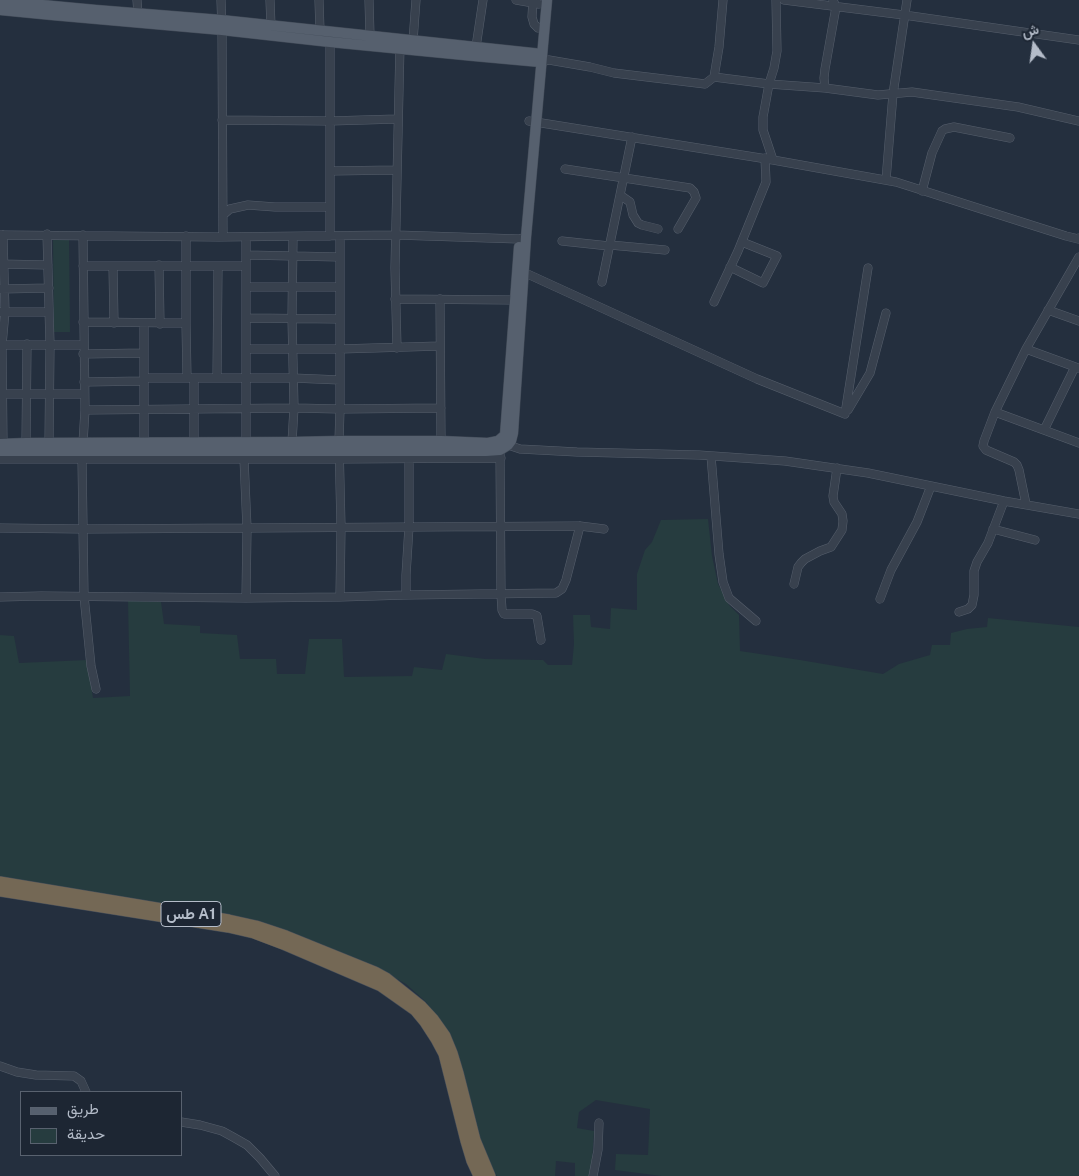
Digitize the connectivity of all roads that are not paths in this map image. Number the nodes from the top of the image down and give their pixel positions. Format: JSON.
{"nodes":[{"id":1,"x":137,"y":0,"type":"edge"},
{"id":2,"x":221,"y":0,"type":"edge"},
{"id":3,"x":270,"y":0,"type":"edge"},
{"id":4,"x":318,"y":0,"type":"edge"},
{"id":5,"x":369,"y":0,"type":"edge"},
{"id":6,"x":416,"y":0,"type":"edge"},
{"id":7,"x":483,"y":0,"type":"edge"},
{"id":8,"x":516,"y":0,"type":"edge"},
{"id":9,"x":723,"y":0,"type":"edge"},
{"id":10,"x":776,"y":0,"type":"edge"},
{"id":11,"x":785,"y":0,"type":"edge"},
{"id":12,"x":907,"y":0,"type":"edge"},
{"id":13,"x":0,"y":1,"type":"edge"},
{"id":14,"x":538,"y":1,"type":"edge"},
{"id":15,"x":834,"y":3,"type":"edge"},
{"id":16,"x":96,"y":5,"type":"edge"},
{"id":17,"x":52,"y":7,"type":"edge"},
{"id":18,"x":0,"y":10,"type":"edge"},
{"id":19,"x":138,"y":14,"type":"junction"},
{"id":20,"x":904,"y":15,"type":"junction"},
{"id":21,"x":222,"y":25,"type":"junction"},
{"id":22,"x":271,"y":26,"type":"junction"},
{"id":23,"x":320,"y":31,"type":"junction"},
{"id":24,"x":370,"y":36,"type":"junction"},
{"id":25,"x":1079,"y":40,"type":"edge"},
{"id":26,"x":413,"y":41,"type":"junction"},
{"id":27,"x":330,"y":42,"type":"junction"},
{"id":28,"x":400,"y":44,"type":"junction"},
{"id":29,"x":476,"y":48,"type":"junction"},
{"id":30,"x":540,"y":58,"type":"junction"},
{"id":31,"x":714,"y":77,"type":"junction"},
{"id":32,"x":769,"y":84,"type":"junction"},
{"id":33,"x":826,"y":88,"type":"junction"},
{"id":34,"x":894,"y":94,"type":"junction"},
{"id":35,"x":398,"y":119,"type":"junction"},
{"id":36,"x":222,"y":120,"type":"junction"},
{"id":37,"x":330,"y":121,"type":"junction"},
{"id":38,"x":1079,"y":121,"type":"edge"},
{"id":39,"x":532,"y":122,"type":"junction"},
{"id":40,"x":632,"y":137,"type":"junction"},
{"id":41,"x":1010,"y":138,"type":"dead end"},
{"id":42,"x":769,"y":159,"type":"junction"},
{"id":43,"x":565,"y":168,"type":"dead end"},
{"id":44,"x":396,"y":170,"type":"junction"},
{"id":45,"x":330,"y":171,"type":"junction"},
{"id":46,"x":624,"y":178,"type":"junction"},
{"id":47,"x":886,"y":180,"type":"junction"},
{"id":48,"x":922,"y":191,"type":"junction"},
{"id":49,"x":620,"y":195,"type":"junction"},
{"id":50,"x":330,"y":207,"type":"junction"},
{"id":51,"x":223,"y":215,"type":"junction"},
{"id":52,"x":658,"y":229,"type":"dead end"},
{"id":53,"x":678,"y":229,"type":"dead end"},
{"id":54,"x":47,"y":234,"type":"junction"},
{"id":55,"x":1,"y":235,"type":"edge"},
{"id":56,"x":83,"y":235,"type":"junction"},
{"id":57,"x":396,"y":235,"type":"junction"},
{"id":58,"x":186,"y":236,"type":"junction"},
{"id":59,"x":246,"y":236,"type":"junction"},
{"id":60,"x":330,"y":236,"type":"junction"},
{"id":61,"x":340,"y":236,"type":"junction"},
{"id":62,"x":223,"y":237,"type":"junction"},
{"id":63,"x":293,"y":237,"type":"junction"},
{"id":64,"x":522,"y":238,"type":"junction"},
{"id":65,"x":1079,"y":239,"type":"edge"},
{"id":66,"x":562,"y":240,"type":"dead end"},
{"id":67,"x":742,"y":242,"type":"junction"},
{"id":68,"x":609,"y":245,"type":"junction"},
{"id":69,"x":665,"y":250,"type":"dead end"},
{"id":70,"x":246,"y":255,"type":"junction"},
{"id":71,"x":293,"y":256,"type":"junction"},
{"id":72,"x":340,"y":257,"type":"junction"},
{"id":73,"x":1079,"y":257,"type":"edge"},
{"id":74,"x":2,"y":265,"type":"edge"},
{"id":75,"x":48,"y":265,"type":"junction"},
{"id":76,"x":186,"y":265,"type":"junction"},
{"id":77,"x":83,"y":266,"type":"junction"},
{"id":78,"x":113,"y":266,"type":"junction"},
{"id":79,"x":159,"y":266,"type":"junction"},
{"id":80,"x":218,"y":266,"type":"junction"},
{"id":81,"x":246,"y":266,"type":"junction"},
{"id":82,"x":730,"y":267,"type":"junction"},
{"id":83,"x":868,"y":268,"type":"dead end"},
{"id":84,"x":520,"y":271,"type":"junction"},
{"id":85,"x":602,"y":282,"type":"dead end"},
{"id":86,"x":246,"y":287,"type":"junction"},
{"id":87,"x":292,"y":287,"type":"junction"},
{"id":88,"x":340,"y":287,"type":"junction"},
{"id":89,"x":49,"y":288,"type":"junction"},
{"id":90,"x":2,"y":289,"type":"edge"},
{"id":91,"x":395,"y":299,"type":"junction"},
{"id":92,"x":440,"y":299,"type":"junction"},
{"id":93,"x":515,"y":300,"type":"junction"},
{"id":94,"x":714,"y":302,"type":"dead end"},
{"id":95,"x":1048,"y":310,"type":"junction"},
{"id":96,"x":2,"y":312,"type":"edge"},
{"id":97,"x":49,"y":312,"type":"junction"},
{"id":98,"x":886,"y":313,"type":"dead end"},
{"id":99,"x":247,"y":318,"type":"junction"},
{"id":100,"x":292,"y":318,"type":"junction"},
{"id":101,"x":340,"y":319,"type":"junction"},
{"id":102,"x":1079,"y":321,"type":"edge"},
{"id":103,"x":83,"y":322,"type":"junction"},
{"id":104,"x":114,"y":323,"type":"junction"},
{"id":105,"x":144,"y":324,"type":"junction"},
{"id":106,"x":160,"y":324,"type":"junction"},
{"id":107,"x":186,"y":324,"type":"junction"},
{"id":108,"x":27,"y":344,"type":"junction"},
{"id":109,"x":1,"y":345,"type":"edge"},
{"id":110,"x":50,"y":345,"type":"junction"},
{"id":111,"x":440,"y":346,"type":"junction"},
{"id":112,"x":397,"y":348,"type":"junction"},
{"id":113,"x":84,"y":349,"type":"junction"},
{"id":114,"x":247,"y":349,"type":"junction"},
{"id":115,"x":292,"y":349,"type":"junction"},
{"id":116,"x":340,"y":349,"type":"junction"},
{"id":117,"x":1026,"y":349,"type":"junction"},
{"id":118,"x":144,"y":353,"type":"junction"},
{"id":119,"x":1077,"y":368,"type":"edge"},
{"id":120,"x":191,"y":378,"type":"junction"},
{"id":121,"x":218,"y":378,"type":"junction"},
{"id":122,"x":246,"y":378,"type":"junction"},
{"id":123,"x":293,"y":378,"type":"junction"},
{"id":124,"x":144,"y":380,"type":"junction"},
{"id":125,"x":340,"y":380,"type":"junction"},
{"id":126,"x":84,"y":382,"type":"junction"},
{"id":127,"x":50,"y":393,"type":"junction"},
{"id":128,"x":2,"y":394,"type":"edge"},
{"id":129,"x":26,"y":394,"type":"junction"},
{"id":130,"x":84,"y":394,"type":"junction"},
{"id":131,"x":246,"y":408,"type":"junction"},
{"id":132,"x":294,"y":408,"type":"junction"},
{"id":133,"x":441,"y":408,"type":"junction"},
{"id":134,"x":194,"y":409,"type":"junction"},
{"id":135,"x":340,"y":409,"type":"junction"},
{"id":136,"x":85,"y":410,"type":"junction"},
{"id":137,"x":144,"y":410,"type":"junction"},
{"id":138,"x":995,"y":412,"type":"junction"},
{"id":139,"x":845,"y":414,"type":"junction"},
{"id":140,"x":1044,"y":430,"type":"junction"},
{"id":141,"x":441,"y":441,"type":"junction"},
{"id":142,"x":144,"y":442,"type":"junction"},
{"id":143,"x":194,"y":442,"type":"junction"},
{"id":144,"x":246,"y":442,"type":"junction"},
{"id":145,"x":292,"y":442,"type":"junction"},
{"id":146,"x":26,"y":443,"type":"junction"},
{"id":147,"x":49,"y":443,"type":"junction"},
{"id":148,"x":1079,"y":443,"type":"edge"},
{"id":149,"x":1,"y":446,"type":"edge"},
{"id":150,"x":502,"y":446,"type":"junction"},
{"id":151,"x":340,"y":450,"type":"junction"},
{"id":152,"x":83,"y":451,"type":"junction"},
{"id":153,"x":409,"y":454,"type":"junction"},
{"id":154,"x":712,"y":456,"type":"junction"},
{"id":155,"x":0,"y":459,"type":"edge"},
{"id":156,"x":244,"y":459,"type":"junction"},
{"id":157,"x":837,"y":468,"type":"junction"},
{"id":158,"x":932,"y":486,"type":"junction"},
{"id":159,"x":1004,"y":501,"type":"junction"},
{"id":160,"x":1026,"y":504,"type":"junction"},
{"id":161,"x":1079,"y":514,"type":"edge"},
{"id":162,"x":580,"y":526,"type":"junction"},
{"id":163,"x":341,"y":527,"type":"junction"},
{"id":164,"x":409,"y":527,"type":"junction"},
{"id":165,"x":501,"y":527,"type":"junction"},
{"id":166,"x":0,"y":528,"type":"edge"},
{"id":167,"x":247,"y":528,"type":"junction"},
{"id":168,"x":84,"y":529,"type":"junction"},
{"id":169,"x":604,"y":529,"type":"dead end"},
{"id":170,"x":993,"y":529,"type":"junction"},
{"id":171,"x":1035,"y":540,"type":"dead end"},
{"id":172,"x":794,"y":584,"type":"dead end"},
{"id":173,"x":501,"y":594,"type":"junction"},
{"id":174,"x":406,"y":595,"type":"junction"},
{"id":175,"x":84,"y":596,"type":"junction"},
{"id":176,"x":0,"y":597,"type":"edge"},
{"id":177,"x":246,"y":598,"type":"junction"},
{"id":178,"x":340,"y":598,"type":"junction"},
{"id":179,"x":880,"y":599,"type":"dead end"},
{"id":180,"x":959,"y":612,"type":"dead end"},
{"id":181,"x":756,"y":621,"type":"dead end"},
{"id":182,"x":541,"y":640,"type":"dead end"},
{"id":183,"x":96,"y":689,"type":"dead end"},
{"id":184,"x":0,"y":882,"type":"edge"},
{"id":185,"x":0,"y":891,"type":"edge"},
{"id":186,"x":0,"y":1066,"type":"edge"},
{"id":187,"x":86,"y":1091,"type":"edge"},
{"id":188,"x":182,"y":1122,"type":"edge"},
{"id":189,"x":599,"y":1123,"type":"dead end"},
{"id":190,"x":275,"y":1176,"type":"edge"},
{"id":191,"x":479,"y":1176,"type":"edge"},
{"id":192,"x":490,"y":1176,"type":"edge"},
{"id":193,"x":594,"y":1176,"type":"edge"}],
"edges":[{"from":1,"to":19,"type":"street"},
{"from":2,"to":21,"type":"street"},
{"from":3,"to":22,"type":"street"},
{"from":4,"to":23,"type":"street"},
{"from":5,"to":24,"type":"street"},
{"from":6,"to":26,"type":"street"},
{"from":7,"to":29,"type":"street"},
{"from":8,"to":14,"type":"street"},
{"from":9,"to":31,"type":"street"},
{"from":10,"to":32,"type":"street"},
{"from":11,"to":15,"type":"street"},
{"from":12,"to":20,"type":"street"},
{"from":13,"to":17,"type":"main road"},
{"from":14,"to":30,"type":"main road"},
{"from":14,"to":30,"type":"main road"},
{"from":15,"to":20,"type":"street"},
{"from":15,"to":33,"type":"street"},
{"from":16,"to":17,"type":"main road"},
{"from":16,"to":19,"type":"main road"},
{"from":17,"to":18,"type":"main road"},
{"from":17,"to":21,"type":"main road"},
{"from":19,"to":21,"type":"main road"},
{"from":20,"to":25,"type":"street"},
{"from":20,"to":34,"type":"street"},
{"from":21,"to":22,"type":"main road"},
{"from":21,"to":27,"type":"main road"},
{"from":21,"to":36,"type":"street"},
{"from":22,"to":23,"type":"main road"},
{"from":23,"to":24,"type":"main road"},
{"from":24,"to":28,"type":"main road"},
{"from":26,"to":28,"type":"main road"},
{"from":26,"to":29,"type":"main road"},
{"from":27,"to":28,"type":"main road"},
{"from":27,"to":37,"type":"street"},
{"from":28,"to":30,"type":"main road"},
{"from":28,"to":35,"type":"street"},
{"from":29,"to":30,"type":"main road"},
{"from":30,"to":31,"type":"street"},
{"from":30,"to":39,"type":"main road"},
{"from":31,"to":32,"type":"street"},
{"from":32,"to":33,"type":"street"},
{"from":32,"to":42,"type":"street"},
{"from":33,"to":34,"type":"street"},
{"from":34,"to":38,"type":"street"},
{"from":34,"to":47,"type":"street"},
{"from":35,"to":37,"type":"street"},
{"from":35,"to":44,"type":"street"},
{"from":36,"to":37,"type":"street"},
{"from":36,"to":51,"type":"street"},
{"from":37,"to":45,"type":"street"},
{"from":39,"to":40,"type":"street"},
{"from":39,"to":64,"type":"main road"},
{"from":40,"to":42,"type":"street"},
{"from":40,"to":46,"type":"street"},
{"from":41,"to":48,"type":"street"},
{"from":42,"to":47,"type":"street"},
{"from":42,"to":67,"type":"street"},
{"from":43,"to":46,"type":"street"},
{"from":44,"to":45,"type":"street"},
{"from":44,"to":57,"type":"street"},
{"from":45,"to":50,"type":"street"},
{"from":46,"to":49,"type":"street"},
{"from":46,"to":53,"type":"street"},
{"from":47,"to":48,"type":"street"},
{"from":48,"to":65,"type":"street"},
{"from":49,"to":52,"type":"street"},
{"from":49,"to":68,"type":"street"},
{"from":50,"to":51,"type":"street"},
{"from":50,"to":60,"type":"street"},
{"from":51,"to":62,"type":"street"},
{"from":54,"to":55,"type":"street"},
{"from":54,"to":56,"type":"street"},
{"from":54,"to":75,"type":"street"},
{"from":55,"to":74,"type":"street"},
{"from":56,"to":58,"type":"street"},
{"from":56,"to":77,"type":"street"},
{"from":57,"to":61,"type":"street"},
{"from":57,"to":64,"type":"street"},
{"from":57,"to":91,"type":"street"},
{"from":58,"to":62,"type":"street"},
{"from":58,"to":76,"type":"street"},
{"from":59,"to":62,"type":"street"},
{"from":59,"to":63,"type":"street"},
{"from":59,"to":70,"type":"street"},
{"from":60,"to":61,"type":"street"},
{"from":60,"to":63,"type":"street"},
{"from":61,"to":72,"type":"street"},
{"from":63,"to":71,"type":"street"},
{"from":64,"to":84,"type":"main road"},
{"from":66,"to":68,"type":"street"},
{"from":67,"to":82,"type":"street"},
{"from":67,"to":82,"type":"street"},
{"from":68,"to":69,"type":"street"},
{"from":68,"to":85,"type":"street"},
{"from":70,"to":71,"type":"street"},
{"from":70,"to":81,"type":"street"},
{"from":71,"to":72,"type":"street"},
{"from":71,"to":87,"type":"street"},
{"from":72,"to":88,"type":"street"},
{"from":73,"to":95,"type":"street"},
{"from":74,"to":75,"type":"street"},
{"from":74,"to":90,"type":"street"},
{"from":75,"to":89,"type":"street"},
{"from":76,"to":79,"type":"street"},
{"from":76,"to":80,"type":"street"},
{"from":76,"to":107,"type":"street"},
{"from":77,"to":78,"type":"street"},
{"from":77,"to":103,"type":"street"},
{"from":78,"to":79,"type":"street"},
{"from":78,"to":104,"type":"street"},
{"from":79,"to":106,"type":"street"},
{"from":80,"to":81,"type":"street"},
{"from":80,"to":121,"type":"street"},
{"from":81,"to":86,"type":"street"},
{"from":82,"to":94,"type":"street"},
{"from":83,"to":139,"type":"street"},
{"from":84,"to":93,"type":"main road"},
{"from":84,"to":139,"type":"street"},
{"from":84,"to":150,"type":"main road"},
{"from":86,"to":87,"type":"street"},
{"from":86,"to":99,"type":"street"},
{"from":87,"to":88,"type":"street"},
{"from":87,"to":100,"type":"street"},
{"from":88,"to":101,"type":"street"},
{"from":89,"to":90,"type":"street"},
{"from":89,"to":97,"type":"street"},
{"from":90,"to":96,"type":"street"},
{"from":91,"to":92,"type":"street"},
{"from":91,"to":112,"type":"street"},
{"from":92,"to":93,"type":"street"},
{"from":92,"to":111,"type":"street"},
{"from":93,"to":150,"type":"main road"},
{"from":95,"to":102,"type":"street"},
{"from":95,"to":117,"type":"street"},
{"from":96,"to":97,"type":"street"},
{"from":96,"to":109,"type":"street"},
{"from":97,"to":110,"type":"street"},
{"from":98,"to":139,"type":"street"},
{"from":99,"to":100,"type":"street"},
{"from":99,"to":114,"type":"street"},
{"from":100,"to":101,"type":"street"},
{"from":100,"to":115,"type":"street"},
{"from":101,"to":116,"type":"street"},
{"from":103,"to":104,"type":"street"},
{"from":103,"to":113,"type":"street"},
{"from":104,"to":105,"type":"street"},
{"from":105,"to":106,"type":"street"},
{"from":105,"to":118,"type":"street"},
{"from":106,"to":107,"type":"street"},
{"from":107,"to":120,"type":"street"},
{"from":108,"to":109,"type":"street"},
{"from":108,"to":110,"type":"street"},
{"from":108,"to":129,"type":"street"},
{"from":109,"to":128,"type":"street"},
{"from":110,"to":113,"type":"street"},
{"from":110,"to":127,"type":"street"},
{"from":111,"to":112,"type":"street"},
{"from":111,"to":133,"type":"street"},
{"from":112,"to":116,"type":"street"},
{"from":113,"to":118,"type":"street"},
{"from":113,"to":126,"type":"street"},
{"from":114,"to":115,"type":"street"},
{"from":114,"to":122,"type":"street"},
{"from":115,"to":116,"type":"street"},
{"from":115,"to":123,"type":"street"},
{"from":116,"to":125,"type":"street"},
{"from":117,"to":119,"type":"street"},
{"from":117,"to":138,"type":"street"},
{"from":118,"to":124,"type":"street"},
{"from":119,"to":140,"type":"street"},
{"from":120,"to":121,"type":"street"},
{"from":120,"to":124,"type":"street"},
{"from":120,"to":134,"type":"street"},
{"from":121,"to":122,"type":"street"},
{"from":122,"to":123,"type":"street"},
{"from":122,"to":131,"type":"street"},
{"from":123,"to":125,"type":"street"},
{"from":123,"to":132,"type":"street"},
{"from":124,"to":126,"type":"street"},
{"from":124,"to":137,"type":"street"},
{"from":125,"to":135,"type":"street"},
{"from":126,"to":130,"type":"street"},
{"from":127,"to":129,"type":"street"},
{"from":127,"to":130,"type":"street"},
{"from":127,"to":147,"type":"street"},
{"from":128,"to":129,"type":"street"},
{"from":128,"to":149,"type":"street"},
{"from":129,"to":146,"type":"street"},
{"from":130,"to":136,"type":"street"},
{"from":131,"to":132,"type":"street"},
{"from":131,"to":134,"type":"street"},
{"from":131,"to":144,"type":"street"},
{"from":132,"to":135,"type":"street"},
{"from":132,"to":145,"type":"street"},
{"from":133,"to":135,"type":"street"},
{"from":133,"to":141,"type":"street"},
{"from":134,"to":137,"type":"street"},
{"from":134,"to":143,"type":"street"},
{"from":135,"to":151,"type":"street"},
{"from":136,"to":137,"type":"street"},
{"from":136,"to":152,"type":"street"},
{"from":137,"to":142,"type":"street"},
{"from":138,"to":140,"type":"street"},
{"from":138,"to":160,"type":"street"},
{"from":140,"to":148,"type":"street"},
{"from":141,"to":150,"type":"main road"},
{"from":141,"to":151,"type":"main road"},
{"from":142,"to":143,"type":"main road"},
{"from":142,"to":152,"type":"main road"},
{"from":143,"to":144,"type":"main road"},
{"from":144,"to":145,"type":"main road"},
{"from":145,"to":151,"type":"main road"},
{"from":146,"to":147,"type":"main road"},
{"from":146,"to":149,"type":"main road"},
{"from":147,"to":152,"type":"main road"},
{"from":149,"to":152,"type":"main road"},
{"from":150,"to":153,"type":"main road"},
{"from":150,"to":154,"type":"street"},
{"from":150,"to":165,"type":"street"},
{"from":151,"to":152,"type":"main road"},
{"from":151,"to":153,"type":"main road"},
{"from":151,"to":156,"type":"street"},
{"from":151,"to":163,"type":"street"},
{"from":152,"to":155,"type":"street"},
{"from":152,"to":156,"type":"street"},
{"from":152,"to":168,"type":"street"},
{"from":153,"to":164,"type":"street"},
{"from":154,"to":157,"type":"street"},
{"from":154,"to":181,"type":"street"},
{"from":156,"to":167,"type":"street"},
{"from":157,"to":158,"type":"street"},
{"from":157,"to":172,"type":"street"},
{"from":158,"to":159,"type":"street"},
{"from":158,"to":179,"type":"street"},
{"from":159,"to":160,"type":"street"},
{"from":159,"to":170,"type":"street"},
{"from":160,"to":161,"type":"street"},
{"from":162,"to":165,"type":"street"},
{"from":162,"to":169,"type":"street"},
{"from":162,"to":173,"type":"street"},
{"from":163,"to":164,"type":"street"},
{"from":163,"to":167,"type":"street"},
{"from":163,"to":178,"type":"street"},
{"from":164,"to":165,"type":"street"},
{"from":164,"to":174,"type":"street"},
{"from":165,"to":173,"type":"street"},
{"from":166,"to":168,"type":"street"},
{"from":167,"to":168,"type":"street"},
{"from":167,"to":177,"type":"street"},
{"from":168,"to":175,"type":"street"},
{"from":170,"to":171,"type":"street"},
{"from":170,"to":180,"type":"street"},
{"from":173,"to":174,"type":"street"},
{"from":173,"to":182,"type":"street"},
{"from":174,"to":178,"type":"street"},
{"from":175,"to":176,"type":"street"},
{"from":175,"to":177,"type":"street"},
{"from":175,"to":183,"type":"street"},
{"from":177,"to":178,"type":"street"},
{"from":184,"to":192,"type":"highway","number":"طس A1"},
{"from":185,"to":191,"type":"highway","number":"طس A1"},
{"from":186,"to":187,"type":"street"},
{"from":188,"to":190,"type":"street"},
{"from":189,"to":193,"type":"street"}]}
